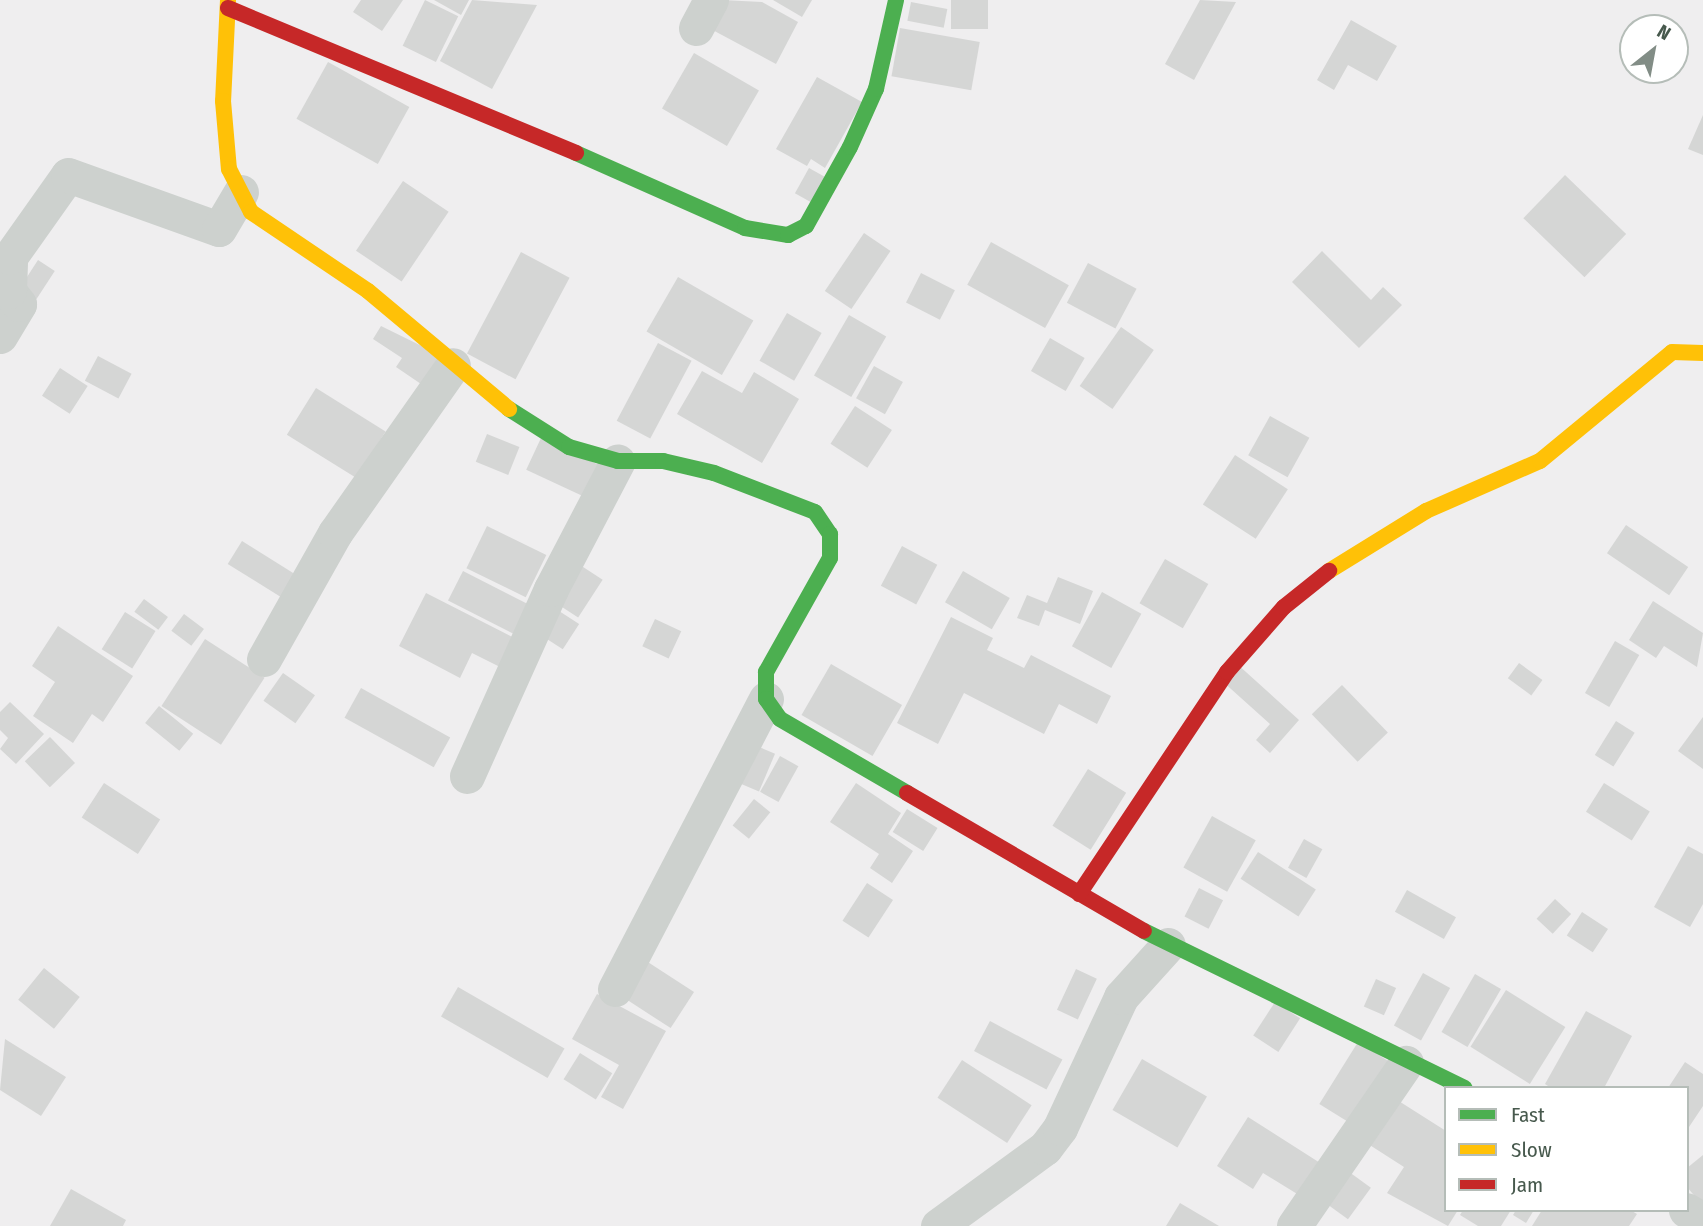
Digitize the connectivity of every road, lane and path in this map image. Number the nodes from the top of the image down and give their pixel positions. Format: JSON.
{"nodes":[{"id":1,"x":896,"y":0,"type":"edge"},
{"id":2,"x":228,"y":4,"type":"edge"},
{"id":3,"x":241,"y":192,"type":"junction"},
{"id":4,"x":0,"y":336,"type":"edge"},
{"id":5,"x":1703,"y":353,"type":"edge"},
{"id":6,"x":453,"y":365,"type":"junction"},
{"id":7,"x":618,"y":461,"type":"junction"},
{"id":8,"x":264,"y":659,"type":"dead end"},
{"id":9,"x":766,"y":699,"type":"junction"},
{"id":10,"x":467,"y":776,"type":"dead end"},
{"id":11,"x":1079,"y":894,"type":"junction"},
{"id":12,"x":1168,"y":945,"type":"junction"},
{"id":13,"x":615,"y":989,"type":"dead end"},
{"id":14,"x":1406,"y":1063,"type":"junction"},
{"id":15,"x":1460,"y":1086,"type":"edge"},
{"id":16,"x":938,"y":1226,"type":"edge"},
{"id":17,"x":1294,"y":1226,"type":"edge"}],
"edges":[{"from":1,"to":2,"type":"street"},
{"from":2,"to":3,"type":"street"},
{"from":3,"to":4,"type":"street"},
{"from":3,"to":6,"type":"street"},
{"from":5,"to":11,"type":"street"},
{"from":6,"to":7,"type":"street"},
{"from":6,"to":8,"type":"street"},
{"from":7,"to":9,"type":"street"},
{"from":7,"to":10,"type":"street"},
{"from":9,"to":11,"type":"street"},
{"from":9,"to":13,"type":"street"},
{"from":11,"to":12,"type":"street"},
{"from":12,"to":14,"type":"street"},
{"from":12,"to":16,"type":"street"},
{"from":14,"to":15,"type":"street"},
{"from":14,"to":17,"type":"street"}]}
